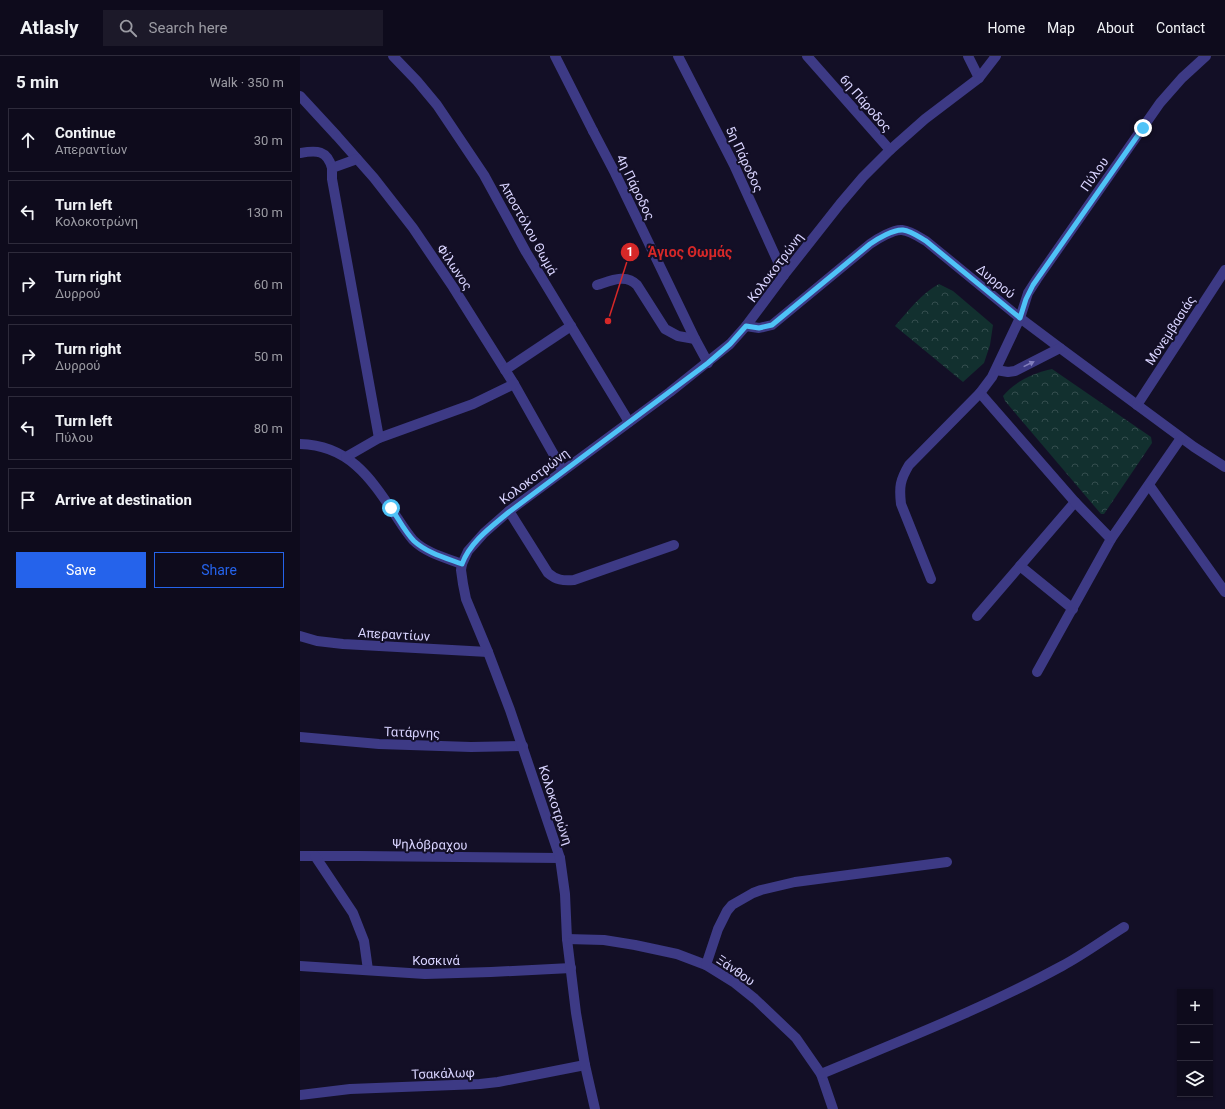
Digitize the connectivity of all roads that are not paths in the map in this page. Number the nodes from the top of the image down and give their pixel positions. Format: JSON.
{"nodes":[{"id":1,"x":394,"y":56,"type":"edge"},
{"id":2,"x":555,"y":56,"type":"edge"},
{"id":3,"x":678,"y":56,"type":"edge"},
{"id":4,"x":807,"y":56,"type":"edge"},
{"id":5,"x":968,"y":56,"type":"edge"},
{"id":6,"x":996,"y":56,"type":"edge"},
{"id":7,"x":1206,"y":56,"type":"edge"},
{"id":8,"x":978,"y":78,"type":"junction"},
{"id":9,"x":300,"y":96,"type":"edge"},
{"id":10,"x":890,"y":150,"type":"junction"},
{"id":11,"x":300,"y":153,"type":"edge"},
{"id":12,"x":357,"y":159,"type":"junction"},
{"id":13,"x":332,"y":168,"type":"junction"},
{"id":14,"x":1225,"y":270,"type":"edge"},
{"id":15,"x":784,"y":275,"type":"junction"},
{"id":16,"x":597,"y":285,"type":"dead end"},
{"id":17,"x":1020,"y":318,"type":"junction"},
{"id":18,"x":571,"y":326,"type":"junction"},
{"id":19,"x":746,"y":326,"type":"junction"},
{"id":20,"x":695,"y":339,"type":"junction"},
{"id":21,"x":1060,"y":348,"type":"junction"},
{"id":22,"x":708,"y":363,"type":"junction"},
{"id":23,"x":505,"y":370,"type":"junction"},
{"id":24,"x":996,"y":370,"type":"junction"},
{"id":25,"x":514,"y":384,"type":"junction"},
{"id":26,"x":980,"y":393,"type":"junction"},
{"id":27,"x":1137,"y":405,"type":"junction"},
{"id":28,"x":629,"y":422,"type":"junction"},
{"id":29,"x":379,"y":438,"type":"junction"},
{"id":30,"x":1181,"y":438,"type":"junction"},
{"id":31,"x":300,"y":444,"type":"edge"},
{"id":32,"x":346,"y":457,"type":"junction"},
{"id":33,"x":1225,"y":467,"type":"edge"},
{"id":34,"x":563,"y":471,"type":"junction"},
{"id":35,"x":1149,"y":485,"type":"junction"},
{"id":36,"x":1075,"y":502,"type":"junction"},
{"id":37,"x":509,"y":512,"type":"junction"},
{"id":38,"x":1111,"y":539,"type":"junction"},
{"id":39,"x":674,"y":545,"type":"dead end"},
{"id":40,"x":462,"y":564,"type":"junction"},
{"id":41,"x":1020,"y":566,"type":"junction"},
{"id":42,"x":932,"y":579,"type":"dead end"},
{"id":43,"x":1225,"y":592,"type":"edge"},
{"id":44,"x":1073,"y":609,"type":"junction"},
{"id":45,"x":977,"y":616,"type":"dead end"},
{"id":46,"x":300,"y":636,"type":"edge"},
{"id":47,"x":488,"y":652,"type":"junction"},
{"id":48,"x":1037,"y":672,"type":"dead end"},
{"id":49,"x":300,"y":736,"type":"edge"},
{"id":50,"x":523,"y":746,"type":"junction"},
{"id":51,"x":300,"y":856,"type":"edge"},
{"id":52,"x":315,"y":856,"type":"junction"},
{"id":53,"x":560,"y":858,"type":"junction"},
{"id":54,"x":947,"y":862,"type":"dead end"},
{"id":55,"x":1124,"y":927,"type":"dead end"},
{"id":56,"x":567,"y":938,"type":"junction"},
{"id":57,"x":706,"y":965,"type":"junction"},
{"id":58,"x":300,"y":966,"type":"edge"},
{"id":59,"x":571,"y":968,"type":"junction"},
{"id":60,"x":368,"y":970,"type":"junction"},
{"id":61,"x":585,"y":1065,"type":"junction"},
{"id":62,"x":820,"y":1074,"type":"junction"},
{"id":63,"x":300,"y":1095,"type":"edge"},
{"id":64,"x":595,"y":1109,"type":"edge"},
{"id":65,"x":833,"y":1109,"type":"edge"}],
"edges":[{"from":1,"to":18,"type":"street","name":"Αποστόλου Θωμά"},
{"from":2,"to":20,"type":"street","name":"4η Πάροδος"},
{"from":3,"to":15,"type":"street","name":"5η Πάροδος"},
{"from":4,"to":10,"type":"street","name":"6η Πάροδος"},
{"from":5,"to":8,"type":"street"},
{"from":6,"to":8,"type":"street","name":"Κολοκοτρώνη"},
{"from":7,"to":17,"type":"street","name":"Πύλου"},
{"from":8,"to":10,"type":"street","name":"Κολοκοτρώνη"},
{"from":9,"to":12,"type":"street","name":"Φίλωνος"},
{"from":10,"to":15,"type":"street","name":"Κολοκοτρώνη"},
{"from":11,"to":13,"type":"street"},
{"from":12,"to":13,"type":"street"},
{"from":12,"to":23,"type":"street","name":"Φίλωνος"},
{"from":13,"to":29,"type":"street"},
{"from":14,"to":27,"type":"street","name":"Μονεμβασιάς"},
{"from":15,"to":19,"type":"street","name":"Κολοκοτρώνη"},
{"from":16,"to":20,"type":"street"},
{"from":17,"to":19,"type":"street","name":"Δυρρού"},
{"from":17,"to":21,"type":"street","name":"Δυρρού"},
{"from":17,"to":24,"type":"street","name":"Πύλου"},
{"from":18,"to":23,"type":"street"},
{"from":18,"to":28,"type":"street","name":"Αποστόλου Θωμά"},
{"from":19,"to":22,"type":"street","name":"Κολοκοτρώνη"},
{"from":20,"to":22,"type":"street","name":"4η Πάροδος"},
{"from":24,"to":21,"type":"street","one_way":true},
{"from":21,"to":27,"type":"street","name":"Δυρρού"},
{"from":22,"to":28,"type":"street","name":"Κολοκοτρώνη"},
{"from":23,"to":25,"type":"street","name":"Φίλωνος"},
{"from":24,"to":26,"type":"street","name":"Πύλου"},
{"from":25,"to":29,"type":"street"},
{"from":25,"to":34,"type":"street","name":"Φίλωνος"},
{"from":26,"to":36,"type":"street"},
{"from":26,"to":42,"type":"street","name":"Πύλου"},
{"from":27,"to":30,"type":"street","name":"Δυρρού"},
{"from":28,"to":34,"type":"street","name":"Κολοκοτρώνη"},
{"from":29,"to":32,"type":"street"},
{"from":30,"to":33,"type":"street","name":"Δυρρού"},
{"from":30,"to":35,"type":"street"},
{"from":31,"to":32,"type":"street"},
{"from":32,"to":40,"type":"street"},
{"from":34,"to":37,"type":"street","name":"Κολοκοτρώνη"},
{"from":35,"to":38,"type":"street"},
{"from":35,"to":43,"type":"street"},
{"from":36,"to":38,"type":"street"},
{"from":36,"to":41,"type":"street"},
{"from":37,"to":39,"type":"street"},
{"from":37,"to":40,"type":"street","name":"Κολοκοτρώνη"},
{"from":38,"to":44,"type":"street"},
{"from":40,"to":47,"type":"street","name":"Κολοκοτρώνη"},
{"from":41,"to":44,"type":"street"},
{"from":41,"to":45,"type":"street"},
{"from":44,"to":48,"type":"street"},
{"from":46,"to":47,"type":"street","name":"Απεραντίων"},
{"from":47,"to":50,"type":"street","name":"Κολοκοτρώνη"},
{"from":49,"to":50,"type":"street","name":"Τατάρνης"},
{"from":50,"to":53,"type":"street","name":"Κολοκοτρώνη"},
{"from":51,"to":52,"type":"street","name":"Ψηλόβραχου"},
{"from":52,"to":53,"type":"street","name":"Ψηλόβραχου"},
{"from":52,"to":60,"type":"street"},
{"from":53,"to":56,"type":"street","name":"Κολοκοτρώνη"},
{"from":54,"to":57,"type":"street"},
{"from":55,"to":62,"type":"street"},
{"from":56,"to":57,"type":"street","name":"Ξάνθου"},
{"from":56,"to":59,"type":"street","name":"Κολοκοτρώνη"},
{"from":57,"to":62,"type":"street","name":"Ξάνθου"},
{"from":58,"to":60,"type":"street","name":"Κοσκινά"},
{"from":59,"to":60,"type":"street","name":"Κοσκινά"},
{"from":59,"to":61,"type":"street","name":"Κολοκοτρώνη"},
{"from":61,"to":63,"type":"street","name":"Τσακάλωφ"},
{"from":61,"to":64,"type":"street","name":"Κολοκοτρώνη"},
{"from":62,"to":65,"type":"street","name":"Ξάνθου"}]}
